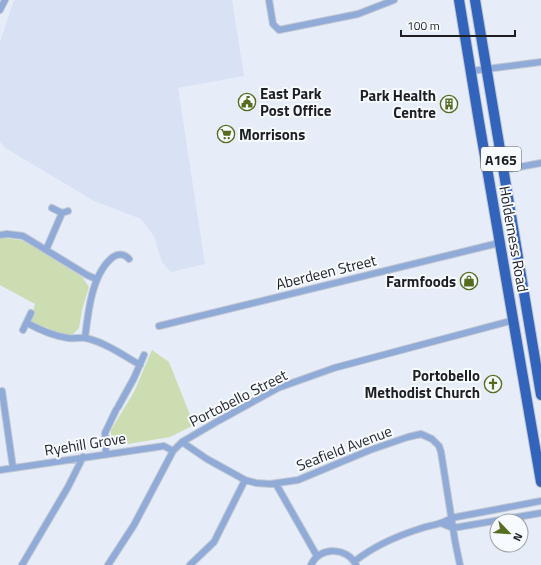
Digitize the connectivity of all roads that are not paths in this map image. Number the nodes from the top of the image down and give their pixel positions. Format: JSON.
{"nodes":[{"id":1,"x":4,"y":0,"type":"edge"},
{"id":2,"x":269,"y":0,"type":"edge"},
{"id":3,"x":394,"y":0,"type":"edge"},
{"id":4,"x":459,"y":0,"type":"edge"},
{"id":5,"x":476,"y":0,"type":"edge"},
{"id":6,"x":0,"y":10,"type":"edge"},
{"id":7,"x":541,"y":62,"type":"edge"},
{"id":8,"x":486,"y":69,"type":"junction"},
{"id":9,"x":471,"y":71,"type":"junction"},
{"id":10,"x":541,"y":163,"type":"edge"},
{"id":11,"x":503,"y":170,"type":"junction"},
{"id":12,"x":52,"y":208,"type":"dead end"},
{"id":13,"x":0,"y":235,"type":"edge"},
{"id":14,"x":499,"y":243,"type":"junction"},
{"id":15,"x":46,"y":250,"type":"junction"},
{"id":16,"x":129,"y":259,"type":"dead end"},
{"id":17,"x":96,"y":279,"type":"junction"},
{"id":18,"x":31,"y":313,"type":"dead end"},
{"id":19,"x":514,"y":320,"type":"junction"},
{"id":20,"x":27,"y":323,"type":"junction"},
{"id":21,"x":159,"y":326,"type":"dead end"},
{"id":22,"x":23,"y":330,"type":"dead end"},
{"id":23,"x":85,"y":338,"type":"junction"},
{"id":24,"x":144,"y":355,"type":"dead end"},
{"id":25,"x":140,"y":365,"type":"junction"},
{"id":26,"x":539,"y":372,"type":"edge"},
{"id":27,"x":2,"y":391,"type":"dead end"},
{"id":28,"x":541,"y":395,"type":"edge"},
{"id":29,"x":182,"y":442,"type":"junction"},
{"id":30,"x":173,"y":451,"type":"junction"},
{"id":31,"x":106,"y":454,"type":"junction"},
{"id":32,"x":83,"y":457,"type":"junction"},
{"id":33,"x":13,"y":468,"type":"junction"},
{"id":34,"x":0,"y":470,"type":"edge"},
{"id":35,"x":245,"y":480,"type":"junction"},
{"id":36,"x":541,"y":482,"type":"edge"},
{"id":37,"x":276,"y":484,"type":"junction"},
{"id":38,"x":541,"y":501,"type":"edge"},
{"id":39,"x":541,"y":513,"type":"edge"},
{"id":40,"x":451,"y":518,"type":"junction"},
{"id":41,"x":443,"y":524,"type":"junction"},
{"id":42,"x":453,"y":528,"type":"junction"},
{"id":43,"x":317,"y":556,"type":"junction"},
{"id":44,"x":356,"y":563,"type":"edge"},
{"id":45,"x":22,"y":565,"type":"edge"},
{"id":46,"x":108,"y":565,"type":"edge"},
{"id":47,"x":190,"y":565,"type":"edge"},
{"id":48,"x":311,"y":565,"type":"edge"},
{"id":49,"x":460,"y":565,"type":"edge"}],
"edges":[{"from":1,"to":6,"type":"street"},
{"from":2,"to":3,"type":"street"},
{"from":4,"to":9,"type":"highway","name":"Holderness Road","number":"A165"},
{"from":5,"to":8,"type":"highway","name":"Holderness Road","number":"A165"},
{"from":7,"to":8,"type":"street"},
{"from":8,"to":9,"type":"street"},
{"from":8,"to":11,"type":"highway","name":"Holderness Road","number":"A165"},
{"from":9,"to":14,"type":"highway","name":"Holderness Road","number":"A165"},
{"from":10,"to":11,"type":"street"},
{"from":11,"to":26,"type":"highway","name":"Holderness Road","number":"A165"},
{"from":12,"to":15,"type":"street"},
{"from":13,"to":15,"type":"street"},
{"from":14,"to":19,"type":"highway","name":"Holderness Road","number":"A165"},
{"from":14,"to":21,"type":"street","name":"Aberdeen Street"},
{"from":15,"to":17,"type":"street"},
{"from":16,"to":17,"type":"street"},
{"from":17,"to":23,"type":"street"},
{"from":18,"to":20,"type":"street"},
{"from":19,"to":29,"type":"street","name":"Portobello Street"},
{"from":19,"to":36,"type":"highway","name":"Holderness Road","number":"A165"},
{"from":20,"to":22,"type":"street"},
{"from":20,"to":23,"type":"street"},
{"from":23,"to":25,"type":"street"},
{"from":24,"to":25,"type":"street"},
{"from":25,"to":31,"type":"street"},
{"from":26,"to":28,"type":"highway","name":"Holderness Road","number":"A165"},
{"from":27,"to":33,"type":"street"},
{"from":29,"to":30,"type":"street","name":"Portobello Street"},
{"from":29,"to":35,"type":"street","name":"Seafield Avenue"},
{"from":30,"to":31,"type":"street","name":"Ryehill Grove"},
{"from":30,"to":46,"type":"street","name":"Portobello Street"},
{"from":31,"to":32,"type":"street","name":"Ryehill Grove"},
{"from":32,"to":33,"type":"street","name":"Ryehill Grove"},
{"from":32,"to":45,"type":"street"},
{"from":33,"to":34,"type":"street","name":"Ryehill Grove"},
{"from":35,"to":37,"type":"street","name":"Seafield Avenue"},
{"from":35,"to":47,"type":"street"},
{"from":37,"to":40,"type":"street","name":"Seafield Avenue"},
{"from":37,"to":43,"type":"street"},
{"from":38,"to":40,"type":"street"},
{"from":39,"to":42,"type":"street"},
{"from":40,"to":41,"type":"street"},
{"from":40,"to":42,"type":"street","name":"Seafield Avenue"},
{"from":41,"to":42,"type":"street"},
{"from":41,"to":44,"type":"street"},
{"from":42,"to":49,"type":"street","name":"Seafield Avenue"},
{"from":43,"to":44,"type":"street"},
{"from":43,"to":48,"type":"street"}]}
